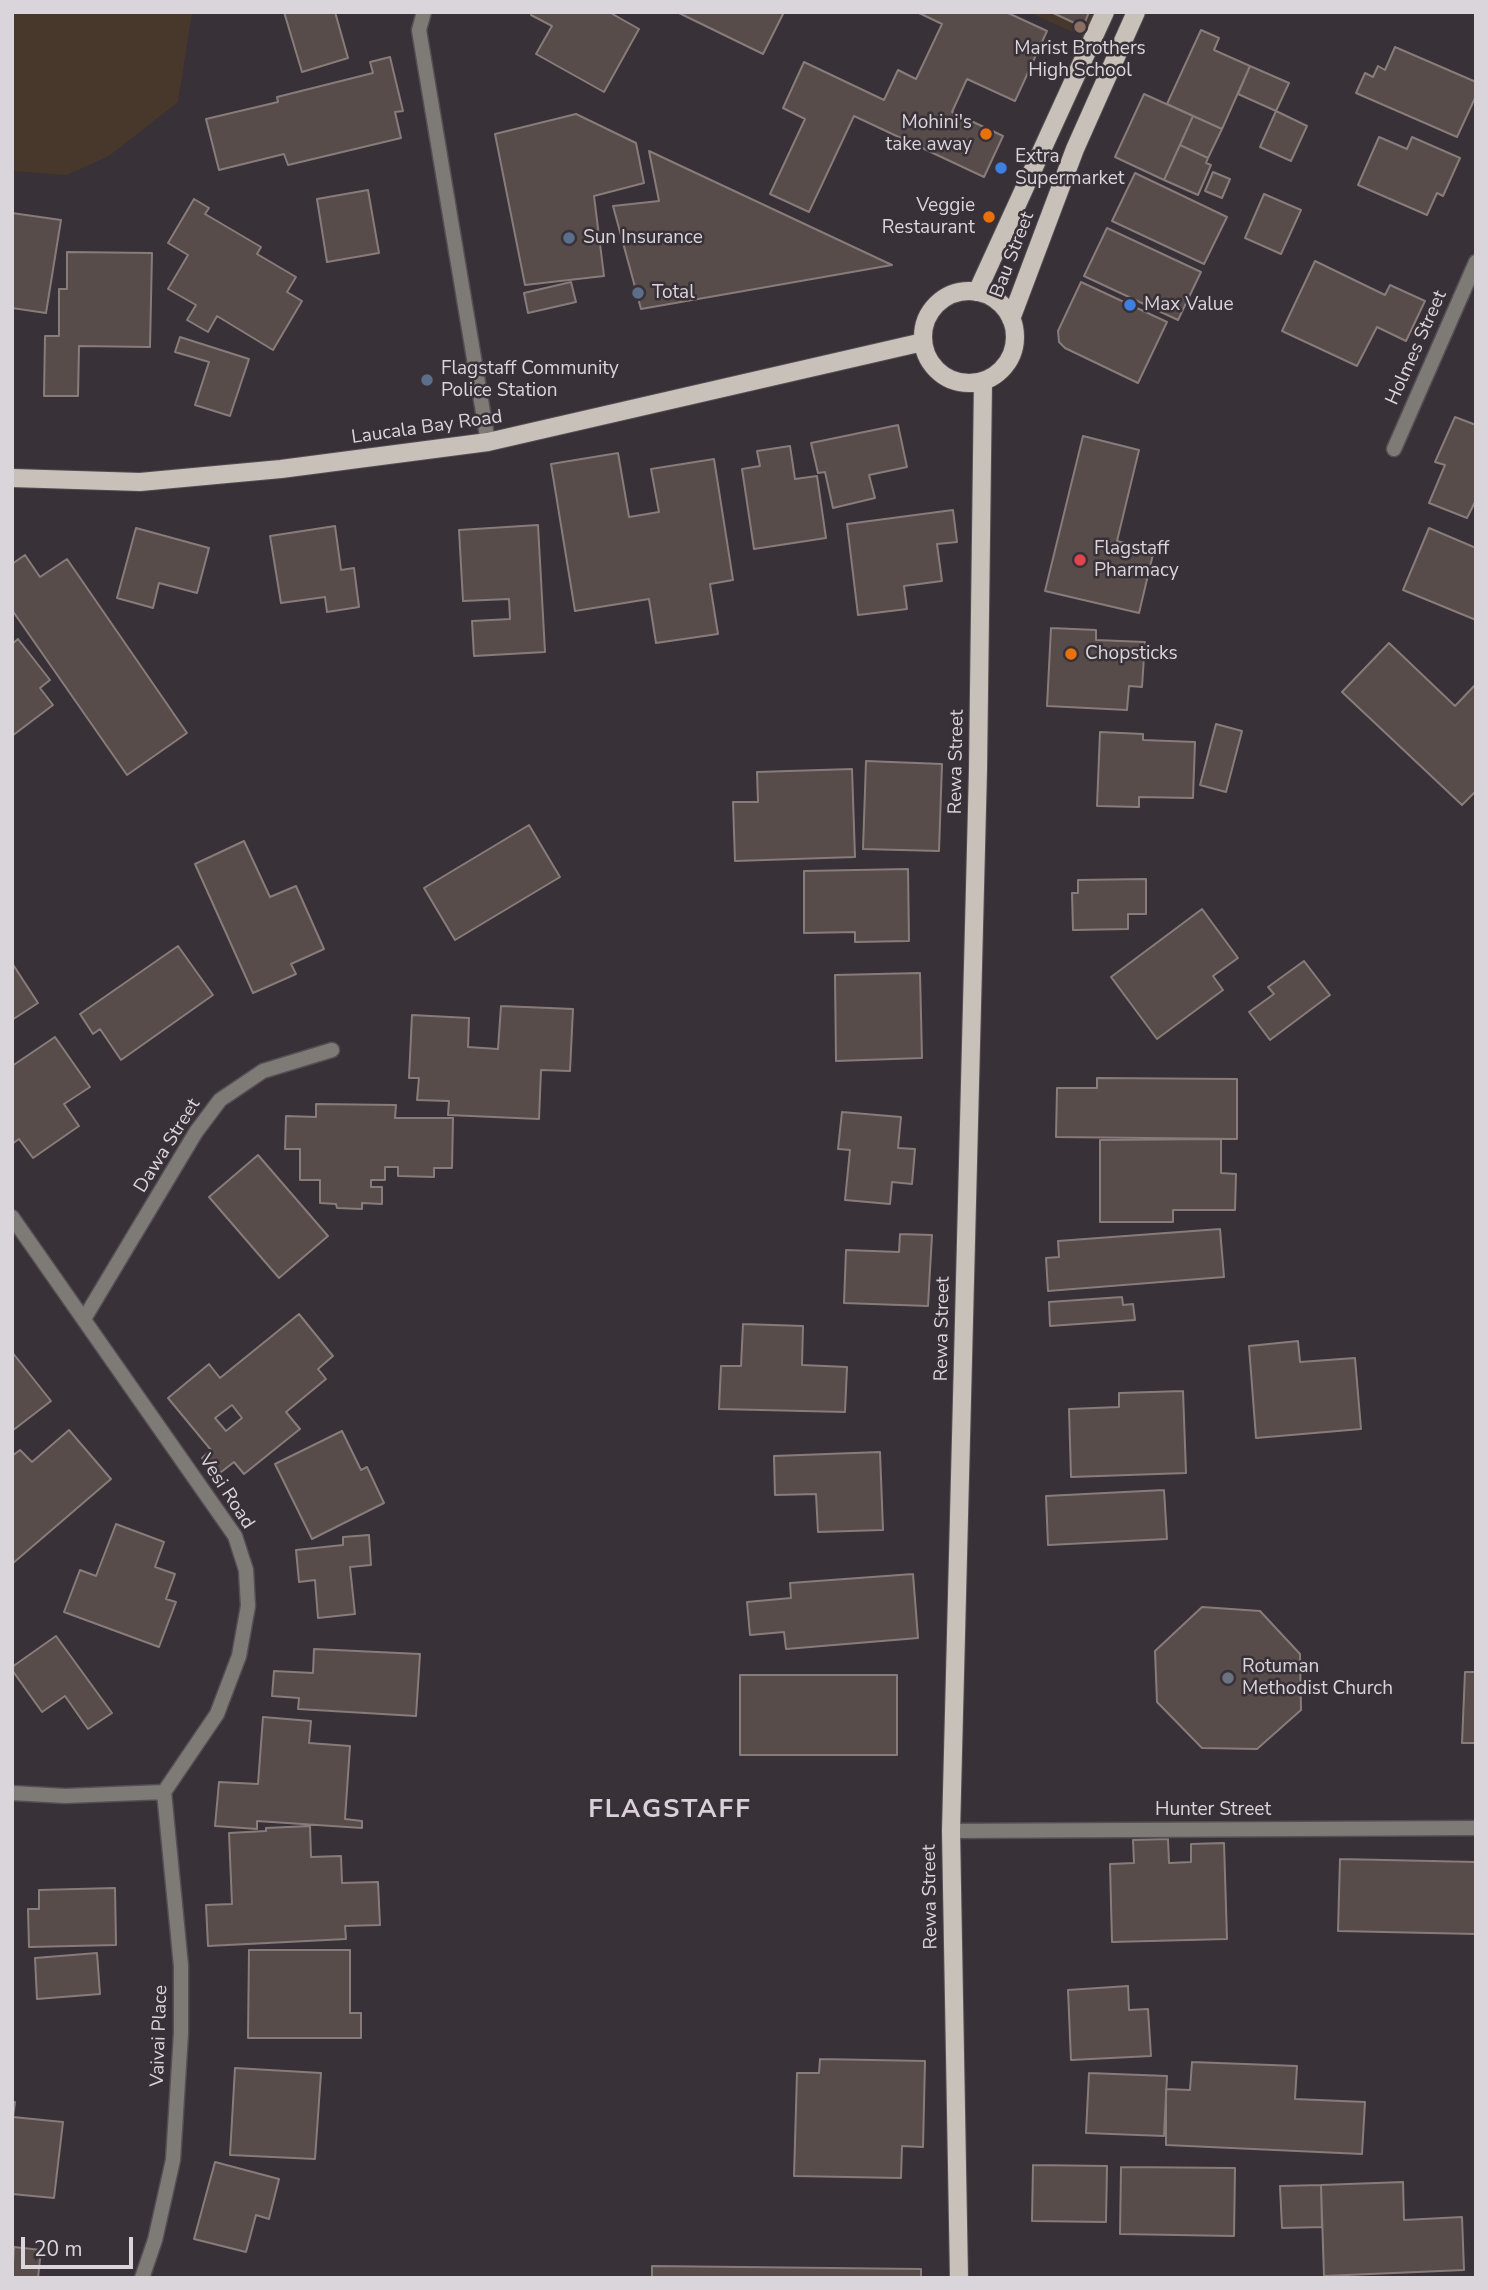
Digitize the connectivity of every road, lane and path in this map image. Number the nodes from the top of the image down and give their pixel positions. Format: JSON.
{"nodes":[{"id":1,"x":424,"y":12,"type":"edge"},
{"id":2,"x":1105,"y":12,"type":"edge"},
{"id":3,"x":1136,"y":12,"type":"edge"},
{"id":4,"x":1476,"y":262,"type":"edge"},
{"id":5,"x":976,"y":292,"type":"junction"},
{"id":6,"x":1011,"y":319,"type":"junction"},
{"id":7,"x":923,"y":342,"type":"junction"},
{"id":8,"x":983,"y":381,"type":"junction"},
{"id":9,"x":488,"y":442,"type":"junction"},
{"id":10,"x":1394,"y":449,"type":"dead end"},
{"id":11,"x":12,"y":478,"type":"edge"},
{"id":12,"x":332,"y":1050,"type":"dead end"},
{"id":13,"x":12,"y":1217,"type":"edge"},
{"id":14,"x":84,"y":1319,"type":"junction"},
{"id":15,"x":164,"y":1792,"type":"junction"},
{"id":16,"x":12,"y":1793,"type":"edge"},
{"id":17,"x":1476,"y":1828,"type":"edge"},
{"id":18,"x":951,"y":1831,"type":"junction"},
{"id":19,"x":142,"y":2278,"type":"edge"},
{"id":20,"x":959,"y":2278,"type":"edge"}],
"edges":[{"from":1,"to":9,"type":"street"},
{"from":2,"to":5,"type":"main road","name":"Bau Street"},
{"from":3,"to":6,"type":"main road","name":"Bau Street"},
{"from":4,"to":10,"type":"street","name":"Holmes Street"},
{"from":5,"to":6,"type":"main road"},
{"from":5,"to":7,"type":"main road"},
{"from":6,"to":8,"type":"main road"},
{"from":7,"to":8,"type":"main road"},
{"from":7,"to":9,"type":"main road","name":"Laucala Bay Road"},
{"from":8,"to":18,"type":"main road","name":"Rewa Street"},
{"from":9,"to":11,"type":"main road","name":"Laucala Bay Road"},
{"from":12,"to":14,"type":"street","name":"Dawa Street"},
{"from":13,"to":14,"type":"street","name":"Vesi Road"},
{"from":14,"to":15,"type":"street","name":"Vesi Road"},
{"from":15,"to":16,"type":"street"},
{"from":15,"to":19,"type":"street","name":"Vaivai Place"},
{"from":17,"to":18,"type":"street","name":"Hunter Street"},
{"from":18,"to":20,"type":"main road","name":"Rewa Street"}]}
